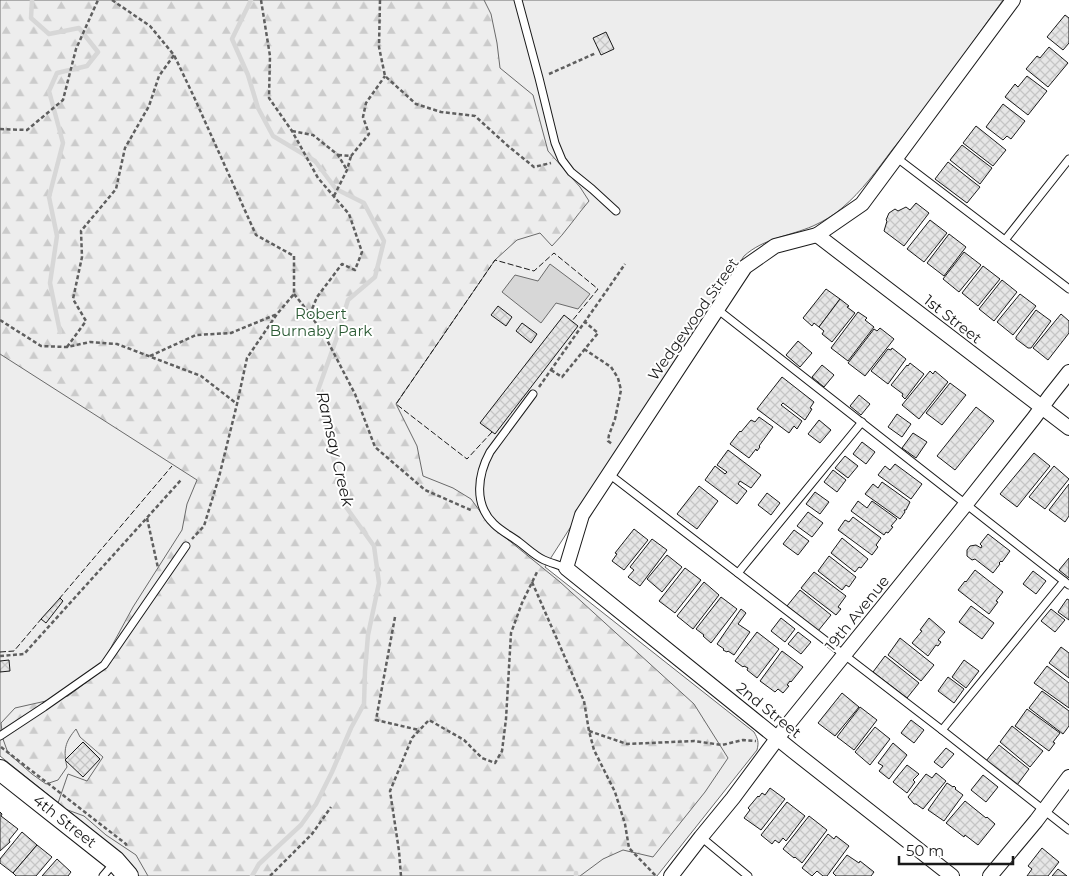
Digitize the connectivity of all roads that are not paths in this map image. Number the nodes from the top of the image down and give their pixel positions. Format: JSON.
{"nodes":[{"id":1,"x":518,"y":0,"type":"edge"},
{"id":2,"x":1013,"y":0,"type":"edge"},
{"id":3,"x":897,"y":158,"type":"junction"},
{"id":4,"x":1069,"y":159,"type":"edge"},
{"id":5,"x":616,"y":211,"type":"dead end"},
{"id":6,"x":818,"y":235,"type":"junction"},
{"id":7,"x":1005,"y":240,"type":"junction"},
{"id":8,"x":1069,"y":290,"type":"edge"},
{"id":9,"x":717,"y":309,"type":"junction"},
{"id":10,"x":1069,"y":372,"type":"edge"},
{"id":11,"x":533,"y":394,"type":"road end"},
{"id":12,"x":1042,"y":407,"type":"junction"},
{"id":13,"x":862,"y":422,"type":"junction"},
{"id":14,"x":1069,"y":428,"type":"edge"},
{"id":15,"x":609,"y":474,"type":"junction"},
{"id":16,"x":966,"y":504,"type":"junction"},
{"id":17,"x":186,"y":546,"type":"road end"},
{"id":18,"x":566,"y":568,"type":"junction"},
{"id":19,"x":738,"y":573,"type":"junction"},
{"id":20,"x":1066,"y":583,"type":"edge"},
{"id":21,"x":844,"y":655,"type":"junction"},
{"id":22,"x":942,"y":730,"type":"junction"},
{"id":23,"x":0,"y":736,"type":"edge"},
{"id":24,"x":778,"y":738,"type":"junction"},
{"id":25,"x":0,"y":770,"type":"edge"},
{"id":26,"x":1069,"y":778,"type":"edge"},
{"id":27,"x":1043,"y":811,"type":"junction"},
{"id":28,"x":1069,"y":830,"type":"edge"},
{"id":29,"x":700,"y":837,"type":"junction"},
{"id":30,"x":115,"y":871,"type":"edge"},
{"id":31,"x":671,"y":876,"type":"edge"},
{"id":32,"x":748,"y":876,"type":"edge"},
{"id":33,"x":952,"y":876,"type":"edge"},
{"id":34,"x":990,"y":876,"type":"edge"}],
"edges":[{"from":1,"to":5,"type":"lane"},
{"from":2,"to":3,"type":"street","name":"Wedgewood Street"},
{"from":3,"to":6,"type":"street","name":"Wedgewood Street"},
{"from":3,"to":7,"type":"lane"},
{"from":4,"to":7,"type":"lane"},
{"from":6,"to":9,"type":"street","name":"Wedgewood Street"},
{"from":6,"to":12,"type":"street","name":"1st Street"},
{"from":7,"to":8,"type":"lane"},
{"from":9,"to":13,"type":"lane"},
{"from":9,"to":15,"type":"street","name":"Wedgewood Street"},
{"from":10,"to":12,"type":"street","name":"19th Avenue"},
{"from":11,"to":18,"type":"lane"},
{"from":12,"to":14,"type":"street","name":"1st Street"},
{"from":12,"to":16,"type":"street","name":"19th Avenue"},
{"from":13,"to":16,"type":"lane"},
{"from":13,"to":19,"type":"lane"},
{"from":15,"to":18,"type":"street","name":"Wedgewood Street"},
{"from":15,"to":19,"type":"lane"},
{"from":16,"to":20,"type":"lane"},
{"from":16,"to":21,"type":"street","name":"19th Avenue"},
{"from":17,"to":23,"type":"lane"},
{"from":18,"to":24,"type":"street","name":"2nd Street"},
{"from":19,"to":21,"type":"lane"},
{"from":20,"to":22,"type":"lane"},
{"from":21,"to":22,"type":"lane"},
{"from":21,"to":24,"type":"street","name":"19th Avenue"},
{"from":22,"to":27,"type":"lane"},
{"from":24,"to":29,"type":"street","name":"19th Avenue"},
{"from":24,"to":33,"type":"street","name":"2nd Street"},
{"from":25,"to":30,"type":"street","name":"4th Street"},
{"from":26,"to":27,"type":"street"},
{"from":27,"to":28,"type":"lane"},
{"from":27,"to":34,"type":"street"},
{"from":29,"to":31,"type":"street","name":"19th Avenue"},
{"from":29,"to":32,"type":"lane"}]}
